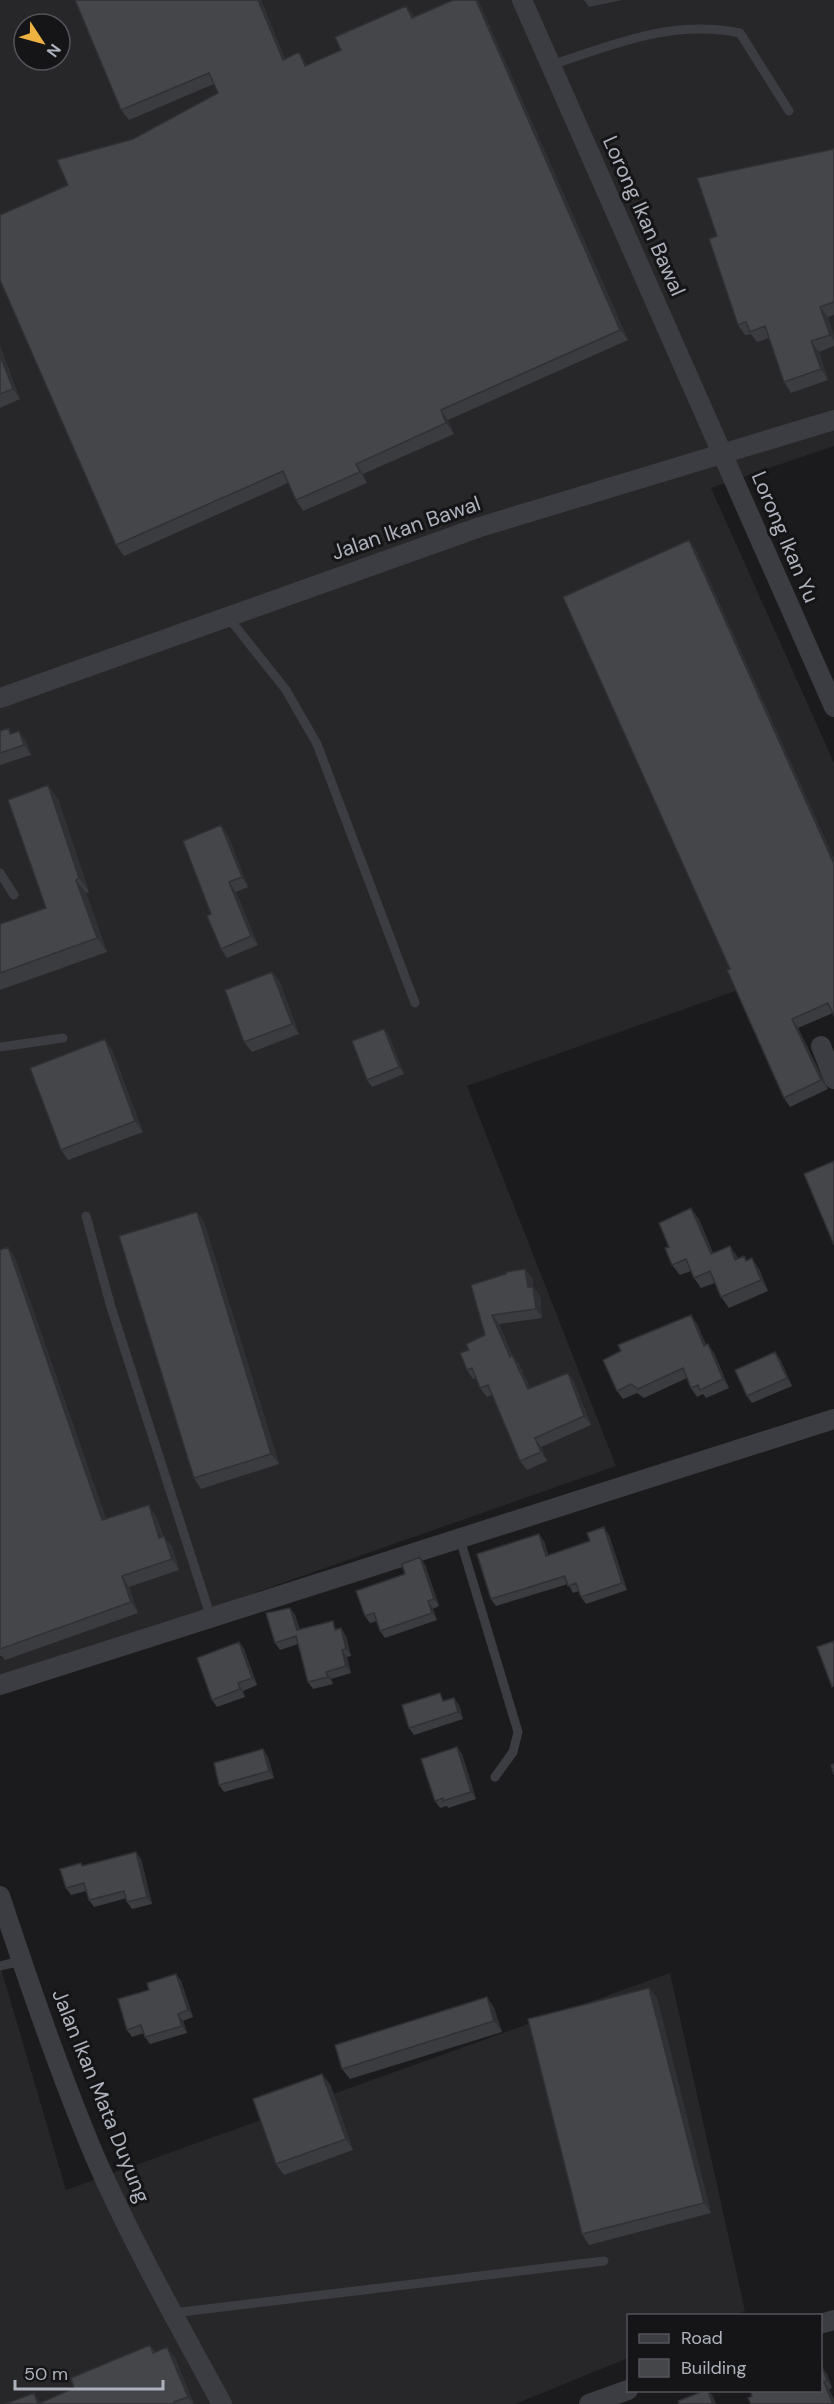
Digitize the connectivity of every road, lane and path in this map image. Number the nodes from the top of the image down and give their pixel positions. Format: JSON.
{"nodes":[{"id":1,"x":522,"y":0,"type":"edge"},
{"id":2,"x":551,"y":65,"type":"junction"},
{"id":3,"x":789,"y":111,"type":"dead end"},
{"id":4,"x":834,"y":420,"type":"edge"},
{"id":5,"x":722,"y":452,"type":"junction"},
{"id":6,"x":228,"y":617,"type":"junction"},
{"id":7,"x":0,"y":697,"type":"edge"},
{"id":8,"x":834,"y":707,"type":"edge"},
{"id":9,"x":0,"y":873,"type":"edge"},
{"id":10,"x":14,"y":895,"type":"dead end"},
{"id":11,"x":415,"y":1003,"type":"dead end"},
{"id":12,"x":63,"y":1038,"type":"dead end"},
{"id":13,"x":821,"y":1046,"type":"dead end"},
{"id":14,"x":0,"y":1047,"type":"edge"},
{"id":15,"x":834,"y":1079,"type":"edge"},
{"id":16,"x":86,"y":1216,"type":"dead end"},
{"id":17,"x":834,"y":1419,"type":"edge"},
{"id":18,"x":460,"y":1539,"type":"junction"},
{"id":19,"x":211,"y":1618,"type":"junction"},
{"id":20,"x":0,"y":1685,"type":"edge"},
{"id":21,"x":495,"y":1777,"type":"dead end"},
{"id":22,"x":0,"y":1896,"type":"edge"},
{"id":23,"x":21,"y":1961,"type":"junction"},
{"id":24,"x":0,"y":1966,"type":"edge"},
{"id":25,"x":604,"y":2261,"type":"dead end"},
{"id":26,"x":173,"y":2313,"type":"junction"},
{"id":27,"x":627,"y":2390,"type":"edge"},
{"id":28,"x":222,"y":2404,"type":"edge"},
{"id":29,"x":589,"y":2404,"type":"edge"}],
"edges":[{"from":1,"to":2,"type":"street","name":"Lorong Ikan Bawal"},
{"from":2,"to":3,"type":"lane"},
{"from":2,"to":5,"type":"street","name":"Lorong Ikan Bawal"},
{"from":4,"to":5,"type":"street","name":"Jalan Ikan Bawal"},
{"from":5,"to":6,"type":"street","name":"Jalan Ikan Bawal"},
{"from":5,"to":8,"type":"street","name":"Lorong Ikan Yu"},
{"from":6,"to":7,"type":"street","name":"Jalan Ikan Bawal"},
{"from":6,"to":11,"type":"lane"},
{"from":9,"to":10,"type":"lane"},
{"from":12,"to":14,"type":"lane"},
{"from":13,"to":15,"type":"street"},
{"from":16,"to":19,"type":"lane"},
{"from":17,"to":18,"type":"street"},
{"from":18,"to":19,"type":"street"},
{"from":18,"to":21,"type":"lane"},
{"from":19,"to":20,"type":"street"},
{"from":22,"to":23,"type":"street","name":"Jalan Ikan Mata Duyung"},
{"from":23,"to":24,"type":"lane"},
{"from":23,"to":26,"type":"street","name":"Jalan Ikan Mata Duyung"},
{"from":25,"to":26,"type":"lane"},
{"from":26,"to":28,"type":"street","name":"Jalan Ikan Mata Duyung"},
{"from":27,"to":29,"type":"street"}]}
